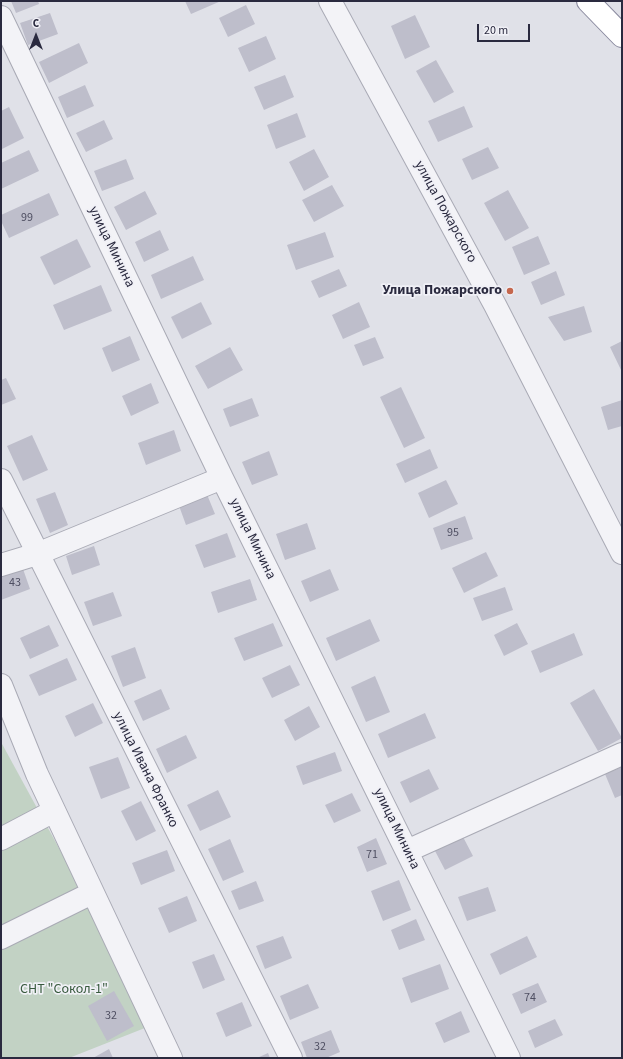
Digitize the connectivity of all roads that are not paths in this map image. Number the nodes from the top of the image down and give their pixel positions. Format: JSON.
{"nodes":[{"id":1,"x":330,"y":1,"type":"edge"},
{"id":2,"x":588,"y":1,"type":"edge"},
{"id":3,"x":1,"y":18,"type":"edge"},
{"id":4,"x":622,"y":36,"type":"edge"},
{"id":5,"x":222,"y":478,"type":"junction"},
{"id":6,"x":1,"y":480,"type":"edge"},
{"id":7,"x":622,"y":553,"type":"edge"},
{"id":8,"x":36,"y":554,"type":"junction"},
{"id":9,"x":1,"y":565,"type":"edge"},
{"id":10,"x":1,"y":685,"type":"edge"},
{"id":11,"x":622,"y":754,"type":"edge"},
{"id":12,"x":54,"y":811,"type":"junction"},
{"id":13,"x":1,"y":839,"type":"edge"},
{"id":14,"x":407,"y":851,"type":"junction"},
{"id":15,"x":92,"y":893,"type":"junction"},
{"id":16,"x":1,"y":938,"type":"edge"},
{"id":17,"x":171,"y":1058,"type":"edge"},
{"id":18,"x":291,"y":1058,"type":"edge"},
{"id":19,"x":509,"y":1058,"type":"edge"}],
"edges":[{"from":1,"to":7,"type":"street","name":"улица Пожарского"},
{"from":2,"to":4,"type":"highway"},
{"from":3,"to":5,"type":"street","name":"улица Минина"},
{"from":5,"to":8,"type":"street"},
{"from":5,"to":14,"type":"street","name":"улица Минина"},
{"from":6,"to":8,"type":"street","name":"улица Ивана Франко"},
{"from":8,"to":9,"type":"street"},
{"from":8,"to":18,"type":"street","name":"улица Ивана Франко"},
{"from":10,"to":12,"type":"street"},
{"from":11,"to":14,"type":"street"},
{"from":12,"to":13,"type":"street"},
{"from":12,"to":15,"type":"street"},
{"from":14,"to":19,"type":"street","name":"улица Минина"},
{"from":15,"to":16,"type":"street"},
{"from":15,"to":17,"type":"street"}]}
